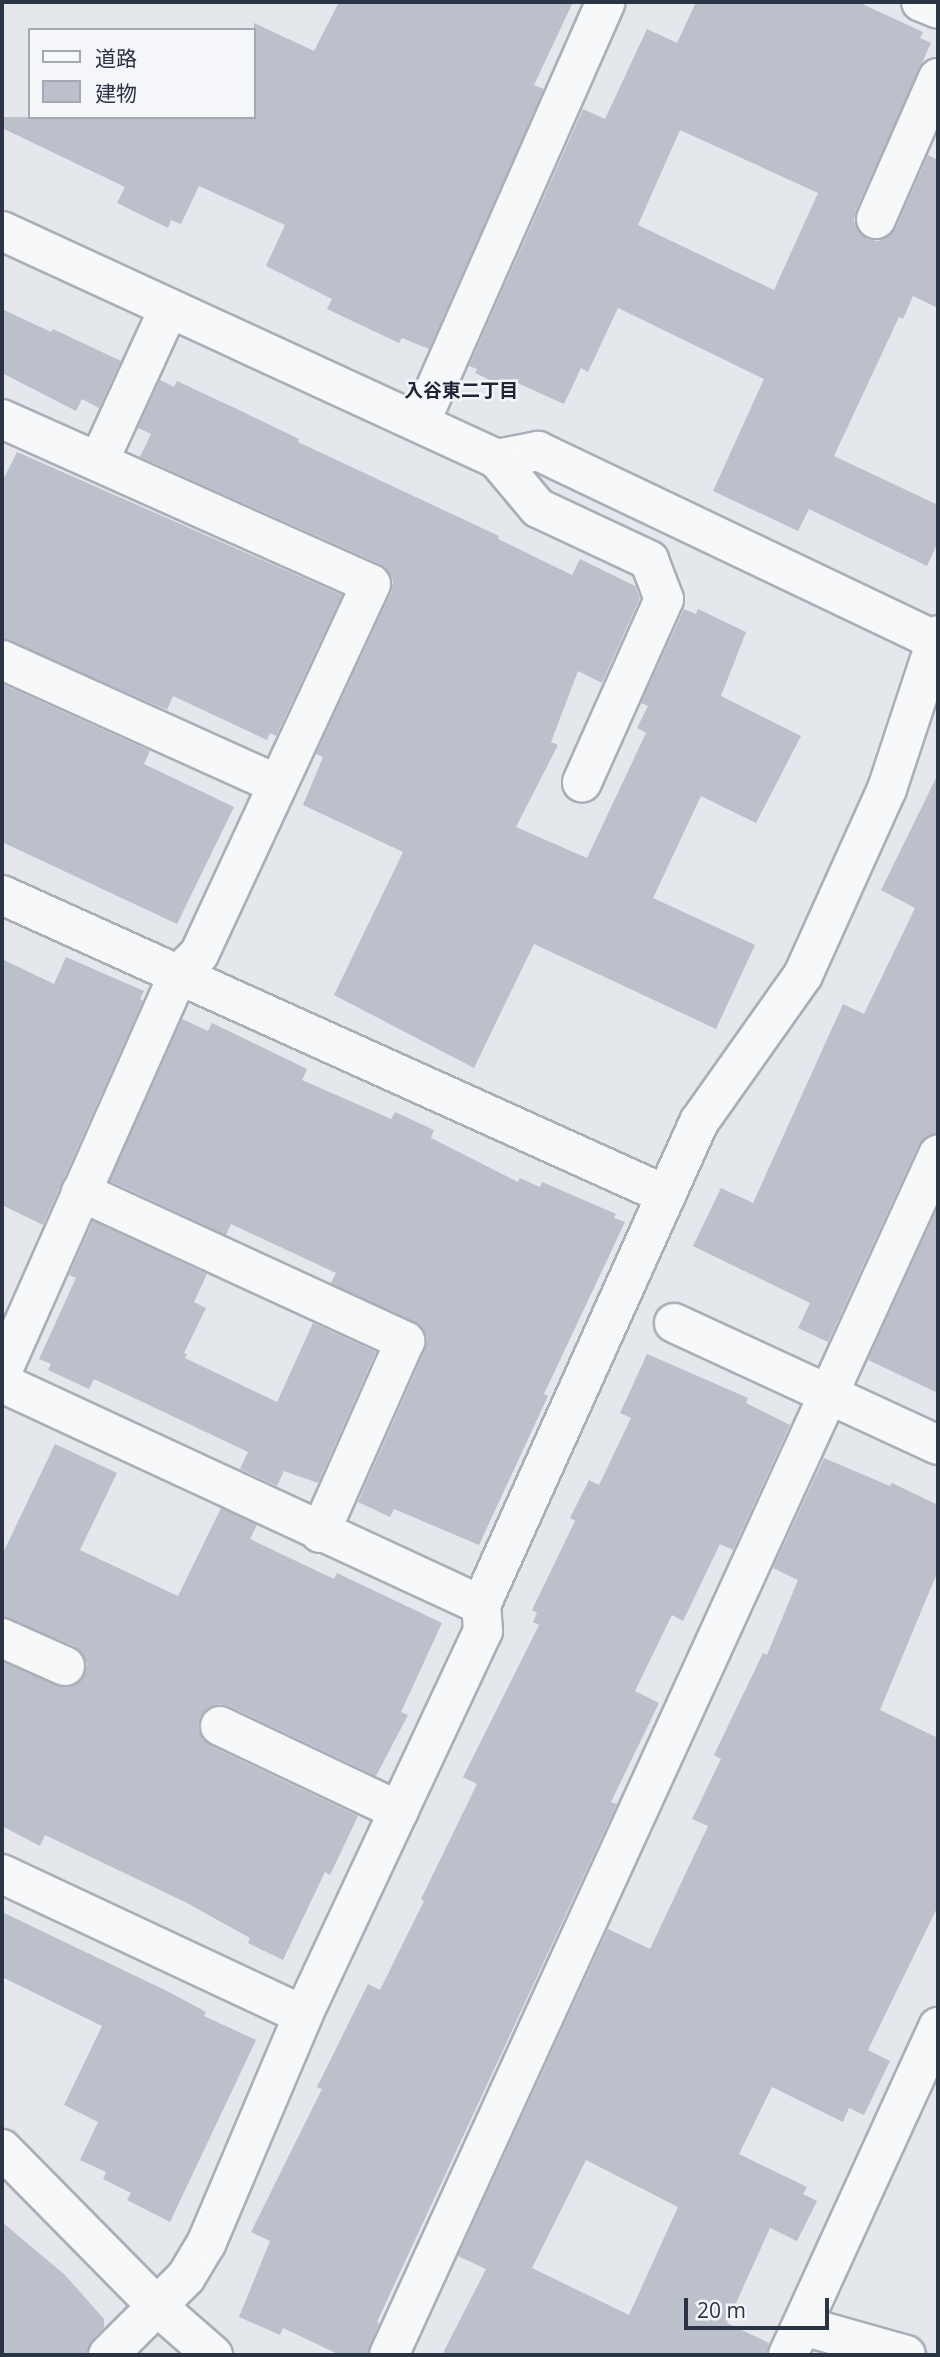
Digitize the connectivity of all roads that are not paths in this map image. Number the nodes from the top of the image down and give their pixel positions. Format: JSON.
{"nodes":[{"id":1,"x":606,"y":2,"type":"edge"},
{"id":2,"x":921,"y":2,"type":"edge"},
{"id":3,"x":938,"y":9,"type":"edge"},
{"id":4,"x":938,"y":78,"type":"edge"},
{"id":5,"x":876,"y":219,"type":"dead end"},
{"id":6,"x":2,"y":231,"type":"edge"},
{"id":7,"x":169,"y":308,"type":"junction"},
{"id":8,"x":2,"y":419,"type":"edge"},
{"id":9,"x":420,"y":423,"type":"junction"},
{"id":10,"x":497,"y":459,"type":"junction"},
{"id":11,"x":99,"y":461,"type":"junction"},
{"id":12,"x":937,"y":639,"type":"edge"},
{"id":13,"x":2,"y":660,"type":"edge"},
{"id":14,"x":582,"y":782,"type":"dead end"},
{"id":15,"x":278,"y":784,"type":"junction"},
{"id":16,"x":2,"y":895,"type":"edge"},
{"id":17,"x":178,"y":975,"type":"junction"},
{"id":18,"x":938,"y":1155,"type":"edge"},
{"id":19,"x":82,"y":1192,"type":"junction"},
{"id":20,"x":666,"y":1195,"type":"junction"},
{"id":21,"x":674,"y":1323,"type":"dead end"},
{"id":22,"x":2,"y":1372,"type":"edge"},
{"id":23,"x":2,"y":1383,"type":"edge"},
{"id":24,"x":829,"y":1393,"type":"junction"},
{"id":25,"x":938,"y":1445,"type":"edge"},
{"id":26,"x":320,"y":1533,"type":"junction"},
{"id":27,"x":481,"y":1605,"type":"junction"},
{"id":28,"x":2,"y":1638,"type":"edge"},
{"id":29,"x":65,"y":1666,"type":"dead end"},
{"id":30,"x":220,"y":1726,"type":"dead end"},
{"id":31,"x":399,"y":1811,"type":"junction"},
{"id":32,"x":2,"y":1874,"type":"edge"},
{"id":33,"x":303,"y":2014,"type":"junction"},
{"id":34,"x":938,"y":2027,"type":"edge"},
{"id":35,"x":2,"y":2149,"type":"edge"},
{"id":36,"x":158,"y":2306,"type":"junction"},
{"id":37,"x":795,"y":2341,"type":"edge"},
{"id":38,"x":108,"y":2355,"type":"edge"},
{"id":39,"x":213,"y":2355,"type":"edge"},
{"id":40,"x":389,"y":2355,"type":"edge"},
{"id":41,"x":906,"y":2355,"type":"edge"}],
"edges":[{"from":1,"to":9,"type":"street"},
{"from":2,"to":3,"type":"street"},
{"from":4,"to":5,"type":"street"},
{"from":6,"to":7,"type":"street"},
{"from":7,"to":9,"type":"street"},
{"from":7,"to":11,"type":"street"},
{"from":8,"to":11,"type":"street"},
{"from":9,"to":10,"type":"street"},
{"from":10,"to":12,"type":"street"},
{"from":10,"to":14,"type":"street"},
{"from":11,"to":15,"type":"street"},
{"from":12,"to":20,"type":"street"},
{"from":13,"to":15,"type":"street"},
{"from":15,"to":17,"type":"street"},
{"from":16,"to":17,"type":"street"},
{"from":17,"to":19,"type":"street"},
{"from":17,"to":20,"type":"street"},
{"from":18,"to":24,"type":"street"},
{"from":19,"to":22,"type":"street"},
{"from":19,"to":26,"type":"street"},
{"from":20,"to":27,"type":"street"},
{"from":21,"to":24,"type":"street"},
{"from":23,"to":26,"type":"street"},
{"from":24,"to":25,"type":"street"},
{"from":24,"to":40,"type":"street"},
{"from":26,"to":27,"type":"street"},
{"from":27,"to":31,"type":"street"},
{"from":28,"to":29,"type":"street"},
{"from":30,"to":31,"type":"street"},
{"from":31,"to":33,"type":"street"},
{"from":32,"to":33,"type":"street"},
{"from":33,"to":36,"type":"street"},
{"from":34,"to":37,"type":"street"},
{"from":35,"to":36,"type":"street"},
{"from":36,"to":38,"type":"street"},
{"from":36,"to":39,"type":"street"},
{"from":37,"to":41,"type":"street"}]}
